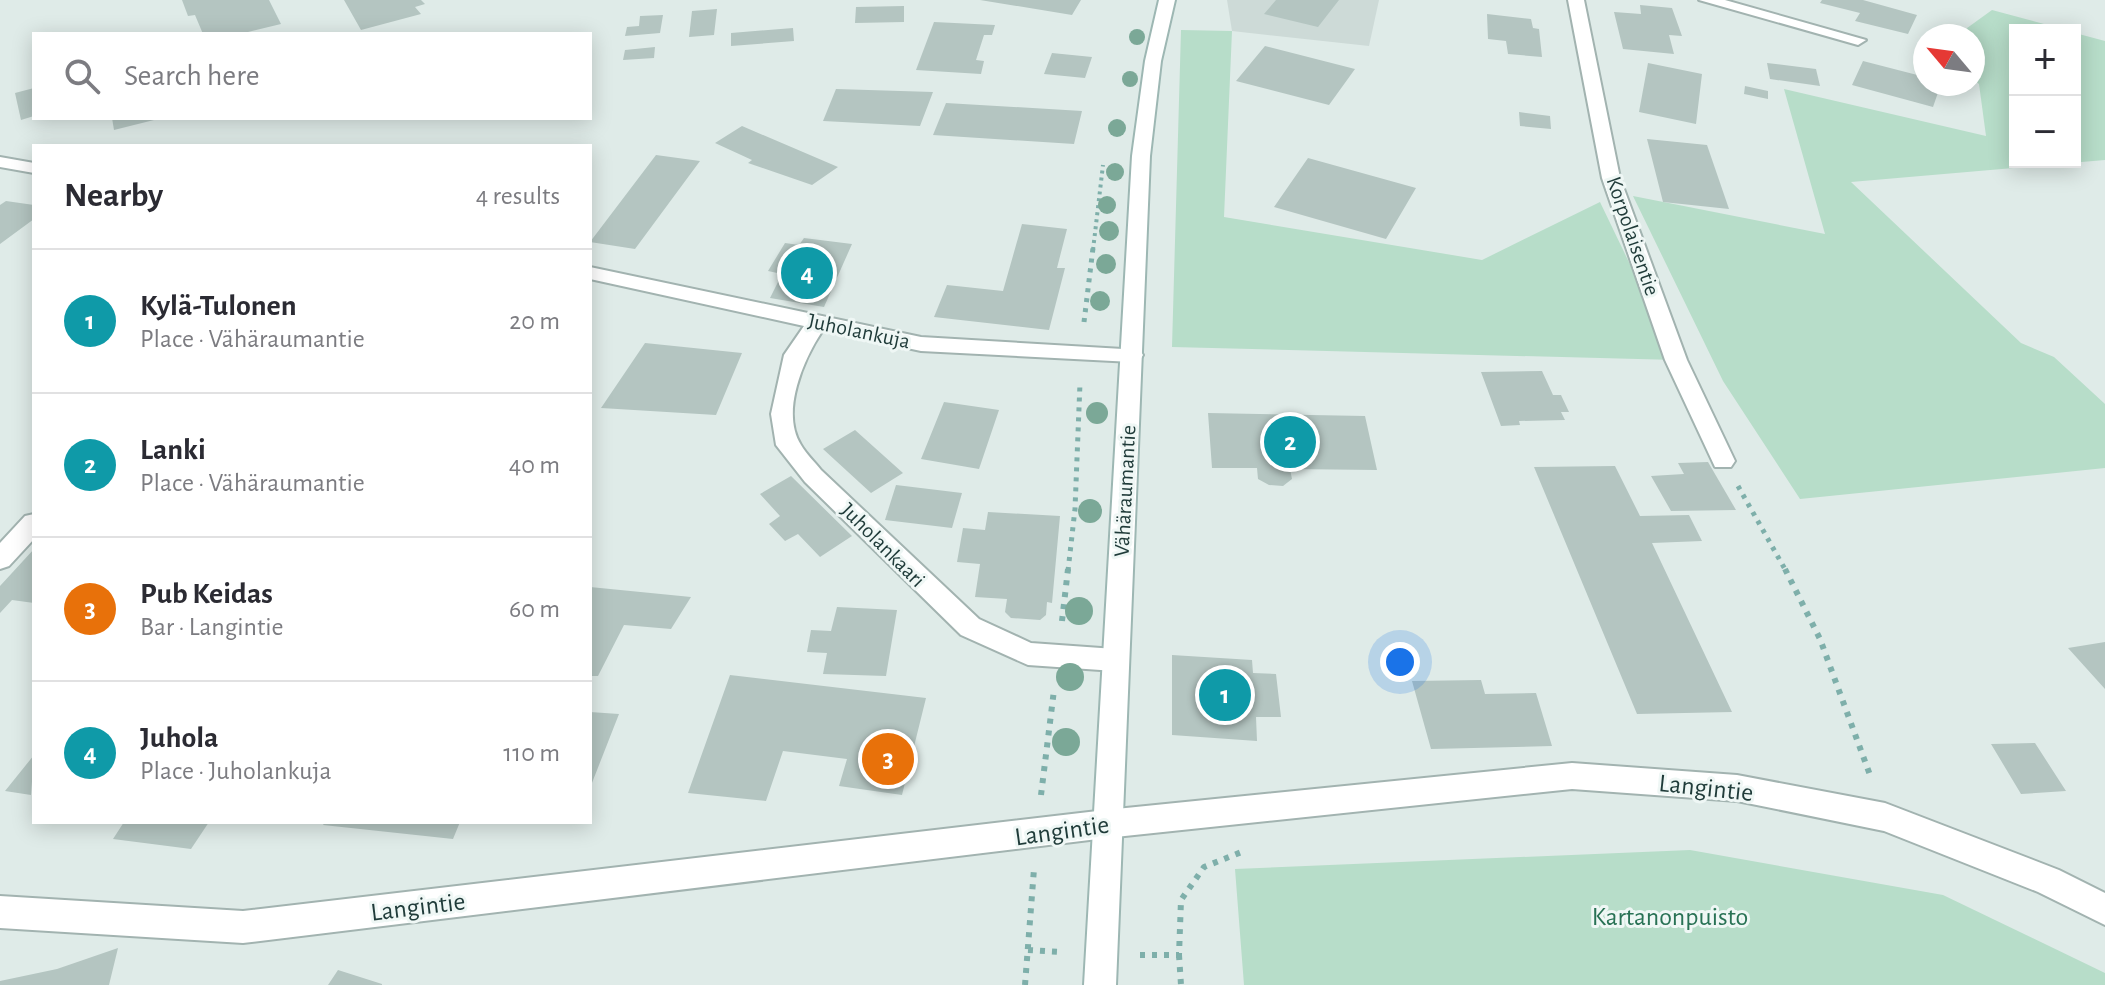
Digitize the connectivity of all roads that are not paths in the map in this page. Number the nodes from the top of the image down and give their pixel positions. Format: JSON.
{"nodes":[{"id":1,"x":1167,"y":0,"type":"edge"},
{"id":2,"x":1576,"y":0,"type":"edge"},
{"id":3,"x":1707,"y":0,"type":"edge"},
{"id":4,"x":1858,"y":40,"type":"dead end"},
{"id":5,"x":0,"y":162,"type":"edge"},
{"id":6,"x":32,"y":168,"type":"edge"},
{"id":7,"x":592,"y":273,"type":"edge"},
{"id":8,"x":818,"y":322,"type":"junction"},
{"id":9,"x":1132,"y":355,"type":"junction"},
{"id":10,"x":1723,"y":461,"type":"road end"},
{"id":11,"x":32,"y":525,"type":"edge"},
{"id":12,"x":0,"y":559,"type":"edge"},
{"id":13,"x":1115,"y":660,"type":"junction"},
{"id":14,"x":1106,"y":824,"type":"junction"},
{"id":15,"x":2105,"y":909,"type":"edge"},
{"id":16,"x":0,"y":912,"type":"edge"},
{"id":17,"x":1100,"y":985,"type":"edge"}],
"edges":[{"from":1,"to":9,"type":"street","name":"Vähäraumantie"},
{"from":2,"to":10,"type":"street","name":"Korpolaisentie"},
{"from":3,"to":4,"type":"street"},
{"from":5,"to":6,"type":"street"},
{"from":7,"to":8,"type":"street","name":"Juholankuja"},
{"from":8,"to":9,"type":"street","name":"Juholankuja"},
{"from":8,"to":13,"type":"street","name":"Juholankaari"},
{"from":9,"to":13,"type":"street","name":"Vähäraumantie"},
{"from":11,"to":12,"type":"street"},
{"from":13,"to":14,"type":"street","name":"Vähäraumantie"},
{"from":14,"to":15,"type":"street","name":"Langintie"},
{"from":14,"to":16,"type":"street","name":"Langintie"},
{"from":14,"to":17,"type":"street","name":"Vähäraumantie"}]}
